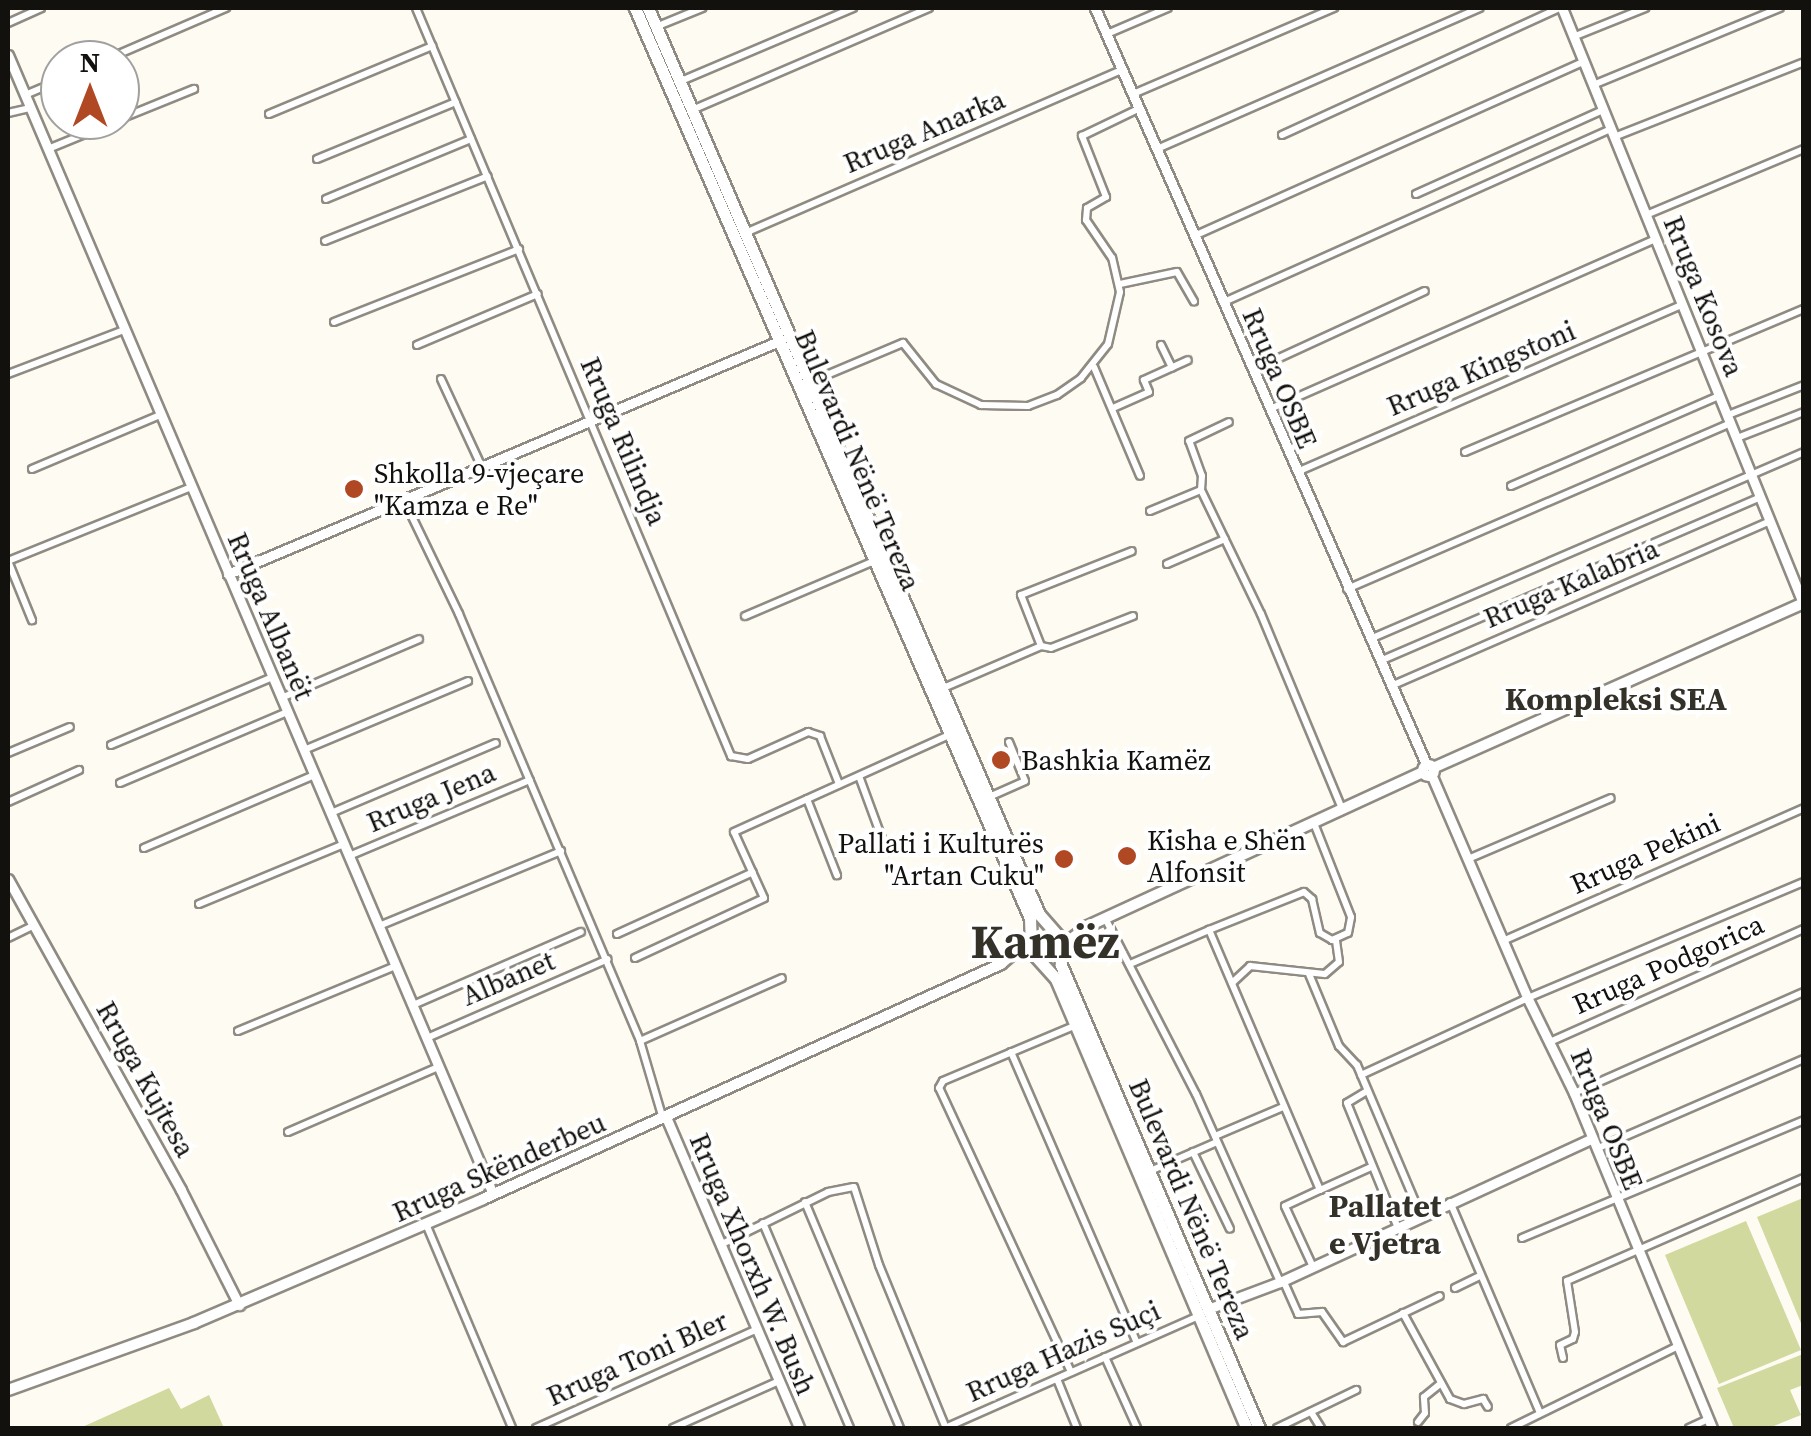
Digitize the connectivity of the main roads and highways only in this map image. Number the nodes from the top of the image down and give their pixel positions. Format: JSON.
{"nodes":[{"id":1,"x":635,"y":8,"type":"edge"},
{"id":2,"x":648,"y":8,"type":"edge"},
{"id":3,"x":1803,"y":603,"type":"edge"},
{"id":4,"x":955,"y":732,"type":"junction"},
{"id":5,"x":1088,"y":926,"type":"junction"},
{"id":6,"x":1051,"y":929,"type":"junction"},
{"id":7,"x":1031,"y":936,"type":"junction"},
{"id":8,"x":1060,"y":950,"type":"junction"},
{"id":9,"x":1039,"y":958,"type":"junction"},
{"id":10,"x":1001,"y":964,"type":"junction"},
{"id":11,"x":1204,"y":1312,"type":"junction"},
{"id":12,"x":8,"y":1390,"type":"edge"},
{"id":13,"x":1247,"y":1428,"type":"edge"},
{"id":14,"x":1258,"y":1428,"type":"edge"}],
"edges":[{"from":1,"to":4,"type":"main road","name":"Bulevardi Nënë Tereza"},
{"from":2,"to":4,"type":"main road","name":"Bulevardi Nënë Tereza"},
{"from":3,"to":5,"type":"main road"},
{"from":4,"to":6,"type":"main road","name":"Bulevardi Nënë Tereza"},
{"from":4,"to":7,"type":"main road","name":"Bulevardi Nënë Tereza"},
{"from":5,"to":6,"type":"main road"},
{"from":5,"to":8,"type":"main road"},
{"from":6,"to":7,"type":"main road"},
{"from":6,"to":8,"type":"main road","name":"Bulevardi Nënë Tereza"},
{"from":7,"to":9,"type":"main road","name":"Bulevardi Nënë Tereza"},
{"from":7,"to":10,"type":"main road","name":"Rruga Skënderbeu"},
{"from":8,"to":9,"type":"main road"},
{"from":8,"to":11,"type":"main road","name":"Bulevardi Nënë Tereza"},
{"from":9,"to":10,"type":"main road","name":"Rruga Skënderbeu"},
{"from":9,"to":11,"type":"main road","name":"Bulevardi Nënë Tereza"},
{"from":10,"to":12,"type":"main road","name":"Rruga Skënderbeu"},
{"from":11,"to":13,"type":"main road","name":"Bulevardi Nënë Tereza"},
{"from":11,"to":14,"type":"main road","name":"Bulevardi Nënë Tereza"}]}
